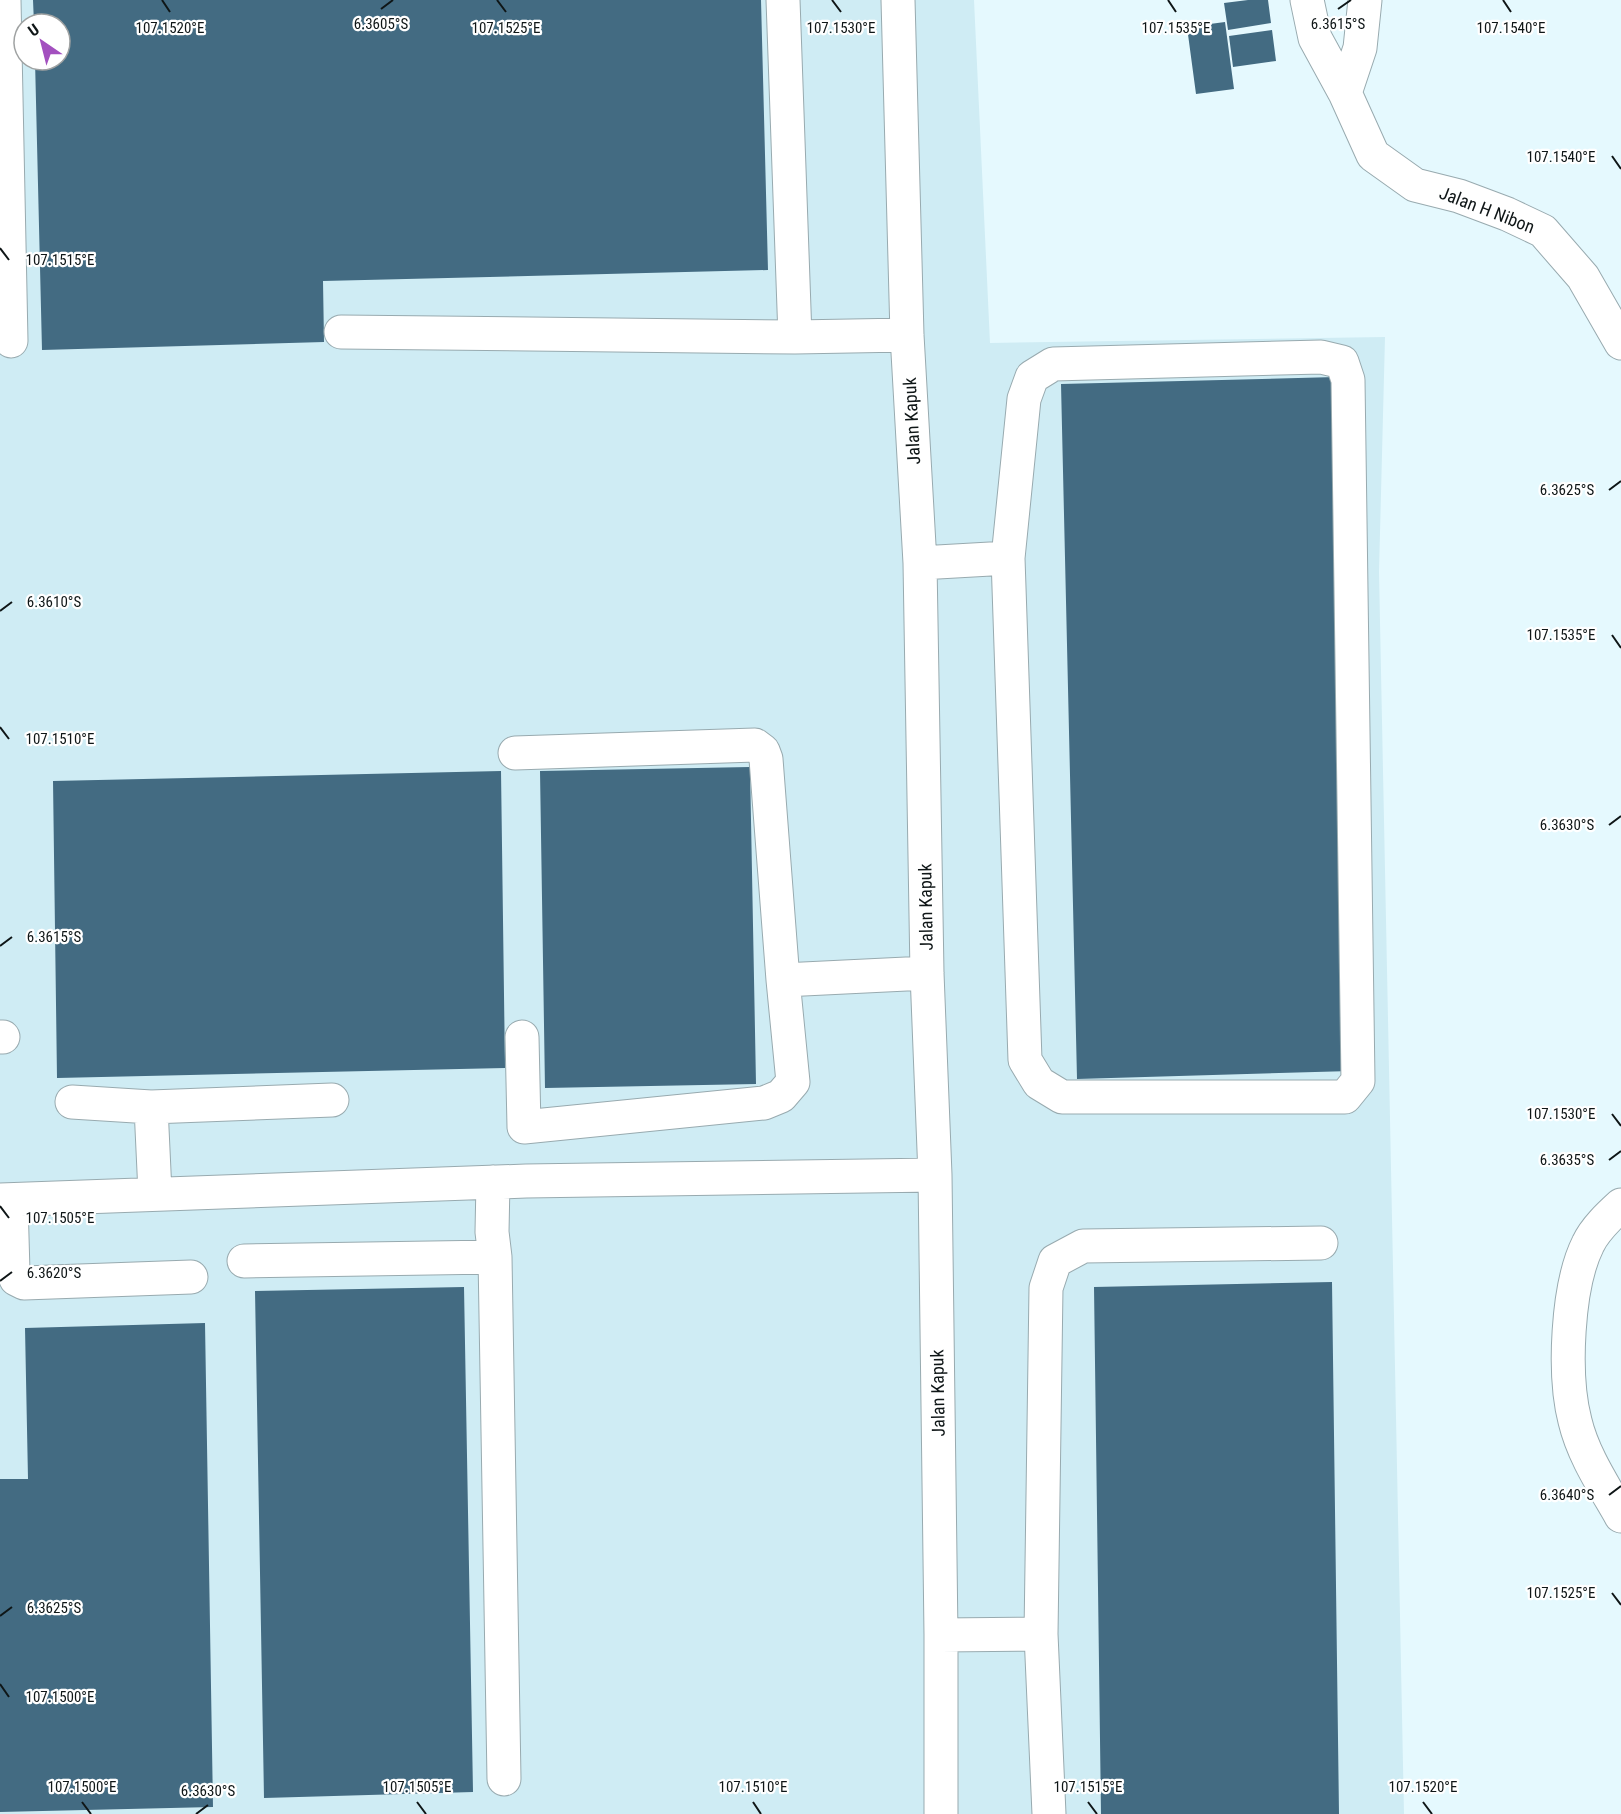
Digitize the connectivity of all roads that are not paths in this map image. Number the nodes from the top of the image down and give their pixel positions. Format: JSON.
{"nodes":[{"id":1,"x":4,"y":0,"type":"edge"},
{"id":2,"x":783,"y":0,"type":"edge"},
{"id":3,"x":898,"y":0,"type":"edge"},
{"id":4,"x":1307,"y":0,"type":"edge"},
{"id":5,"x":1365,"y":0,"type":"edge"},
{"id":6,"x":1345,"y":93,"type":"junction"},
{"id":7,"x":341,"y":332,"type":"dead end"},
{"id":8,"x":907,"y":335,"type":"junction"},
{"id":9,"x":795,"y":337,"type":"junction"},
{"id":10,"x":11,"y":341,"type":"dead end"},
{"id":11,"x":1621,"y":343,"type":"edge"},
{"id":12,"x":1008,"y":558,"type":"junction"},
{"id":13,"x":920,"y":563,"type":"junction"},
{"id":14,"x":515,"y":753,"type":"dead end"},
{"id":15,"x":927,"y":974,"type":"junction"},
{"id":16,"x":783,"y":980,"type":"junction"},
{"id":17,"x":522,"y":1037,"type":"dead end"},
{"id":18,"x":332,"y":1100,"type":"dead end"},
{"id":19,"x":72,"y":1102,"type":"dead end"},
{"id":20,"x":151,"y":1107,"type":"junction"},
{"id":21,"x":934,"y":1175,"type":"junction"},
{"id":22,"x":493,"y":1182,"type":"junction"},
{"id":23,"x":154,"y":1193,"type":"junction"},
{"id":24,"x":6,"y":1200,"type":"edge"},
{"id":25,"x":1621,"y":1205,"type":"edge"},
{"id":26,"x":1321,"y":1244,"type":"dead end"},
{"id":27,"x":495,"y":1257,"type":"junction"},
{"id":28,"x":244,"y":1261,"type":"dead end"},
{"id":29,"x":191,"y":1277,"type":"dead end"},
{"id":30,"x":1621,"y":1516,"type":"edge"},
{"id":31,"x":1041,"y":1634,"type":"junction"},
{"id":32,"x":941,"y":1635,"type":"junction"},
{"id":33,"x":504,"y":1779,"type":"dead end"},
{"id":34,"x":941,"y":1814,"type":"edge"},
{"id":35,"x":1049,"y":1814,"type":"edge"}],
"edges":[{"from":1,"to":10,"type":"street"},
{"from":2,"to":9,"type":"street"},
{"from":3,"to":8,"type":"street","name":"Jalan Kapuk"},
{"from":4,"to":6,"type":"street","name":"Jalan H Nibon"},
{"from":5,"to":6,"type":"street"},
{"from":6,"to":11,"type":"street","name":"Jalan H Nibon"},
{"from":7,"to":9,"type":"street"},
{"from":8,"to":9,"type":"street"},
{"from":8,"to":13,"type":"street","name":"Jalan Kapuk"},
{"from":12,"to":12,"type":"street"},
{"from":12,"to":13,"type":"street"},
{"from":13,"to":15,"type":"street","name":"Jalan Kapuk"},
{"from":14,"to":16,"type":"street"},
{"from":15,"to":16,"type":"street"},
{"from":15,"to":21,"type":"street","name":"Jalan Kapuk"},
{"from":16,"to":17,"type":"street"},
{"from":18,"to":20,"type":"street"},
{"from":19,"to":20,"type":"street"},
{"from":20,"to":23,"type":"street"},
{"from":21,"to":22,"type":"street"},
{"from":21,"to":32,"type":"street","name":"Jalan Kapuk"},
{"from":22,"to":23,"type":"street"},
{"from":22,"to":27,"type":"street"},
{"from":23,"to":24,"type":"street"},
{"from":24,"to":29,"type":"street"},
{"from":25,"to":30,"type":"street"},
{"from":26,"to":31,"type":"street"},
{"from":27,"to":28,"type":"street"},
{"from":27,"to":33,"type":"street"},
{"from":31,"to":32,"type":"street"},
{"from":31,"to":35,"type":"street"},
{"from":32,"to":34,"type":"street","name":"Jalan Kapuk"}]}
